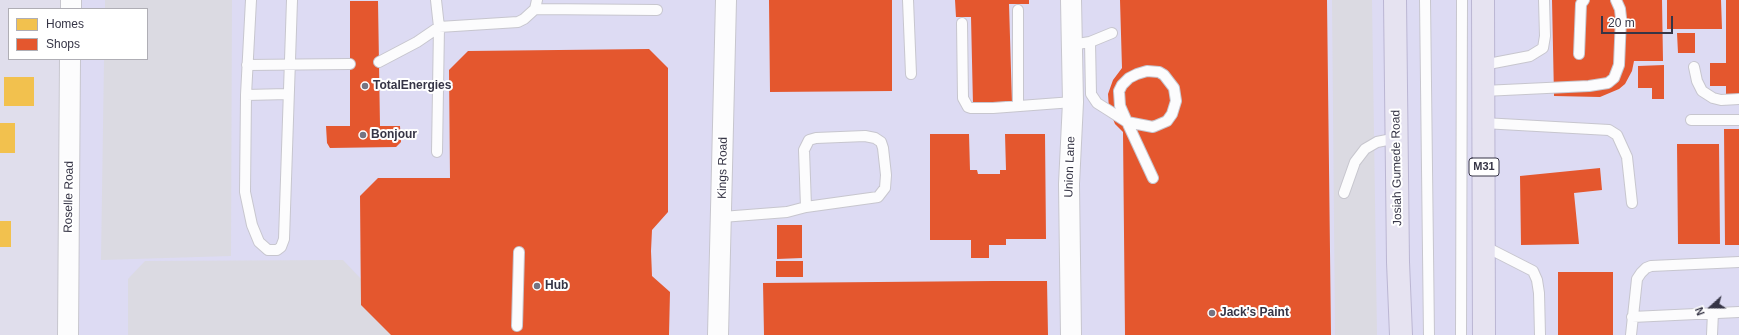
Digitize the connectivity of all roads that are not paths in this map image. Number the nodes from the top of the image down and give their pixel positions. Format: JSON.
{"nodes":[{"id":1,"x":251,"y":0,"type":"edge"},
{"id":2,"x":292,"y":0,"type":"edge"},
{"id":3,"x":436,"y":0,"type":"edge"},
{"id":4,"x":726,"y":0,"type":"edge"},
{"id":5,"x":908,"y":0,"type":"edge"},
{"id":6,"x":1071,"y":0,"type":"edge"},
{"id":7,"x":1394,"y":0,"type":"edge"},
{"id":8,"x":1425,"y":0,"type":"edge"},
{"id":9,"x":1462,"y":0,"type":"edge"},
{"id":10,"x":1483,"y":0,"type":"edge"},
{"id":11,"x":1544,"y":0,"type":"edge"},
{"id":12,"x":1584,"y":0,"type":"edge"},
{"id":13,"x":1616,"y":0,"type":"edge"},
{"id":14,"x":536,"y":4,"type":"edge"},
{"id":15,"x":657,"y":10,"type":"dead end"},
{"id":16,"x":1018,"y":10,"type":"dead end"},
{"id":17,"x":962,"y":23,"type":"dead end"},
{"id":18,"x":439,"y":27,"type":"junction"},
{"id":19,"x":1112,"y":33,"type":"dead end"},
{"id":20,"x":1080,"y":44,"type":"junction"},
{"id":21,"x":1579,"y":54,"type":"dead end"},
{"id":22,"x":70,"y":60,"type":"edge"},
{"id":23,"x":379,"y":62,"type":"dead end"},
{"id":24,"x":350,"y":64,"type":"dead end"},
{"id":25,"x":247,"y":65,"type":"junction"},
{"id":26,"x":289,"y":65,"type":"junction"},
{"id":27,"x":1483,"y":65,"type":"junction"},
{"id":28,"x":1694,"y":67,"type":"dead end"},
{"id":29,"x":911,"y":74,"type":"dead end"},
{"id":30,"x":1483,"y":91,"type":"junction"},
{"id":31,"x":288,"y":94,"type":"junction"},
{"id":32,"x":246,"y":95,"type":"junction"},
{"id":33,"x":1739,"y":100,"type":"edge"},
{"id":34,"x":1073,"y":102,"type":"junction"},
{"id":35,"x":1018,"y":106,"type":"junction"},
{"id":36,"x":1691,"y":120,"type":"dead end"},
{"id":37,"x":1739,"y":120,"type":"edge"},
{"id":38,"x":1127,"y":122,"type":"junction"},
{"id":39,"x":1483,"y":123,"type":"junction"},
{"id":40,"x":1397,"y":138,"type":"junction"},
{"id":41,"x":437,"y":152,"type":"dead end"},
{"id":42,"x":1153,"y":178,"type":"dead end"},
{"id":43,"x":1344,"y":193,"type":"dead end"},
{"id":44,"x":1632,"y":203,"type":"dead end"},
{"id":45,"x":806,"y":207,"type":"junction"},
{"id":46,"x":722,"y":217,"type":"junction"},
{"id":47,"x":1484,"y":246,"type":"junction"},
{"id":48,"x":519,"y":252,"type":"dead end"},
{"id":49,"x":1739,"y":262,"type":"edge"},
{"id":50,"x":1713,"y":312,"type":"junction"},
{"id":51,"x":1739,"y":312,"type":"edge"},
{"id":52,"x":1632,"y":317,"type":"junction"},
{"id":53,"x":517,"y":326,"type":"dead end"},
{"id":54,"x":68,"y":335,"type":"edge"},
{"id":55,"x":718,"y":335,"type":"edge"},
{"id":56,"x":1071,"y":335,"type":"edge"},
{"id":57,"x":1401,"y":335,"type":"edge"},
{"id":58,"x":1429,"y":335,"type":"edge"},
{"id":59,"x":1461,"y":335,"type":"edge"},
{"id":60,"x":1484,"y":335,"type":"edge"},
{"id":61,"x":1540,"y":335,"type":"edge"},
{"id":62,"x":1631,"y":335,"type":"edge"},
{"id":63,"x":1712,"y":335,"type":"edge"}],
"edges":[{"from":1,"to":25,"type":"lane"},
{"from":2,"to":26,"type":"lane"},
{"from":3,"to":18,"type":"lane"},
{"from":4,"to":46,"type":"street","name":"Kings Road"},
{"from":5,"to":29,"type":"lane"},
{"from":6,"to":20,"type":"street","name":"Union Lane"},
{"from":7,"to":40,"type":"main road","name":"Josiah Gumede Road"},
{"from":8,"to":58,"type":"lane"},
{"from":9,"to":59,"type":"lane"},
{"from":10,"to":27,"type":"main road","number":"M31"},
{"from":11,"to":27,"type":"lane"},
{"from":12,"to":21,"type":"lane"},
{"from":13,"to":30,"type":"lane"},
{"from":14,"to":15,"type":"lane"},
{"from":14,"to":18,"type":"lane"},
{"from":16,"to":35,"type":"lane"},
{"from":17,"to":35,"type":"lane"},
{"from":18,"to":23,"type":"lane"},
{"from":18,"to":41,"type":"lane"},
{"from":19,"to":20,"type":"lane"},
{"from":20,"to":34,"type":"street","name":"Union Lane"},
{"from":20,"to":38,"type":"lane"},
{"from":22,"to":54,"type":"street","name":"Roselle Road"},
{"from":24,"to":26,"type":"lane"},
{"from":25,"to":26,"type":"lane"},
{"from":25,"to":32,"type":"lane"},
{"from":26,"to":31,"type":"lane"},
{"from":27,"to":30,"type":"main road","number":"M31"},
{"from":28,"to":33,"type":"lane"},
{"from":30,"to":39,"type":"main road","number":"M31"},
{"from":31,"to":32,"type":"lane"},
{"from":31,"to":32,"type":"lane"},
{"from":34,"to":35,"type":"lane"},
{"from":34,"to":56,"type":"street","name":"Union Lane"},
{"from":36,"to":37,"type":"lane"},
{"from":38,"to":38,"type":"lane"},
{"from":38,"to":42,"type":"lane"},
{"from":39,"to":44,"type":"lane"},
{"from":39,"to":47,"type":"main road","number":"M31"},
{"from":40,"to":43,"type":"lane"},
{"from":40,"to":57,"type":"main road","name":"Josiah Gumede Road"},
{"from":45,"to":45,"type":"lane"},
{"from":45,"to":46,"type":"lane"},
{"from":46,"to":55,"type":"street","name":"Kings Road"},
{"from":47,"to":60,"type":"main road","number":"M31"},
{"from":47,"to":61,"type":"lane"},
{"from":48,"to":53,"type":"lane"},
{"from":49,"to":52,"type":"lane"},
{"from":50,"to":51,"type":"lane"},
{"from":50,"to":52,"type":"lane"},
{"from":50,"to":63,"type":"lane"},
{"from":52,"to":62,"type":"lane"}]}
